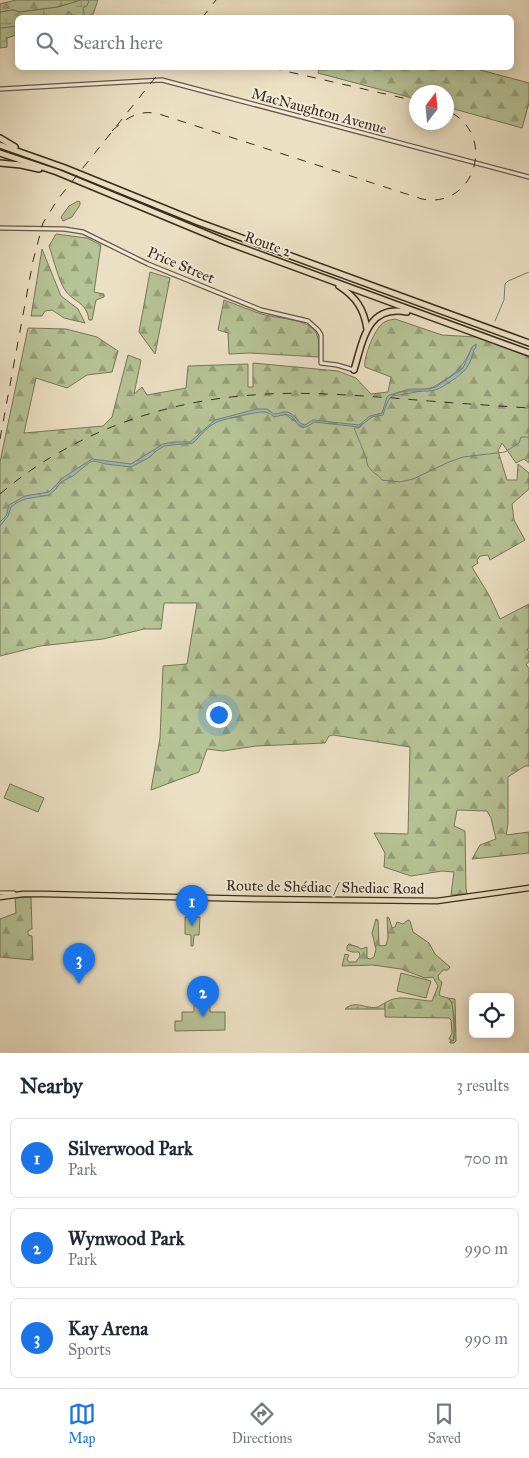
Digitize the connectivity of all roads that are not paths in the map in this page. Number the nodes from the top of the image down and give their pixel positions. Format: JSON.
{"nodes":[{"id":1,"x":0,"y":89,"type":"edge"},
{"id":2,"x":0,"y":138,"type":"edge"},
{"id":3,"x":0,"y":145,"type":"edge"},
{"id":4,"x":0,"y":153,"type":"edge"},
{"id":5,"x":40,"y":158,"type":"junction"},
{"id":6,"x":0,"y":163,"type":"edge"},
{"id":7,"x":68,"y":177,"type":"junction"},
{"id":8,"x":529,"y":178,"type":"edge"},
{"id":9,"x":0,"y":228,"type":"edge"},
{"id":10,"x":318,"y":277,"type":"junction"},
{"id":11,"x":432,"y":318,"type":"junction"},
{"id":12,"x":367,"y":330,"type":"junction"},
{"id":13,"x":529,"y":343,"type":"edge"},
{"id":14,"x":529,"y":353,"type":"edge"},
{"id":15,"x":354,"y":370,"type":"joint"},
{"id":16,"x":529,"y":888,"type":"edge"},
{"id":17,"x":0,"y":893,"type":"edge"},
{"id":18,"x":23,"y":894,"type":"junction"},
{"id":19,"x":0,"y":897,"type":"edge"}],
"edges":[{"from":1,"to":8,"type":"street","name":"MacNaughton Avenue"},
{"from":2,"to":5,"type":"highway"},
{"from":3,"to":5,"type":"highway","name":"Route 2"},
{"from":4,"to":7,"type":"highway","name":"Route 2"},
{"from":5,"to":13,"type":"highway","name":"Route 2"},
{"from":6,"to":7,"type":"highway"},
{"from":7,"to":10,"type":"highway","name":"Route 2"},
{"from":9,"to":15,"type":"street","name":"Price Street"},
{"from":10,"to":11,"type":"highway","name":"Route 2"},
{"from":10,"to":12,"type":"highway"},
{"from":11,"to":12,"type":"highway"},
{"from":11,"to":14,"type":"highway","name":"Route 2"},
{"from":12,"to":15,"type":"highway"},
{"from":16,"to":18,"type":"main road","name":"Route de Shédiac / Shediac Road"},
{"from":17,"to":18,"type":"street"},
{"from":18,"to":19,"type":"main road","name":"Route de Shédiac / Shediac Road"}]}
